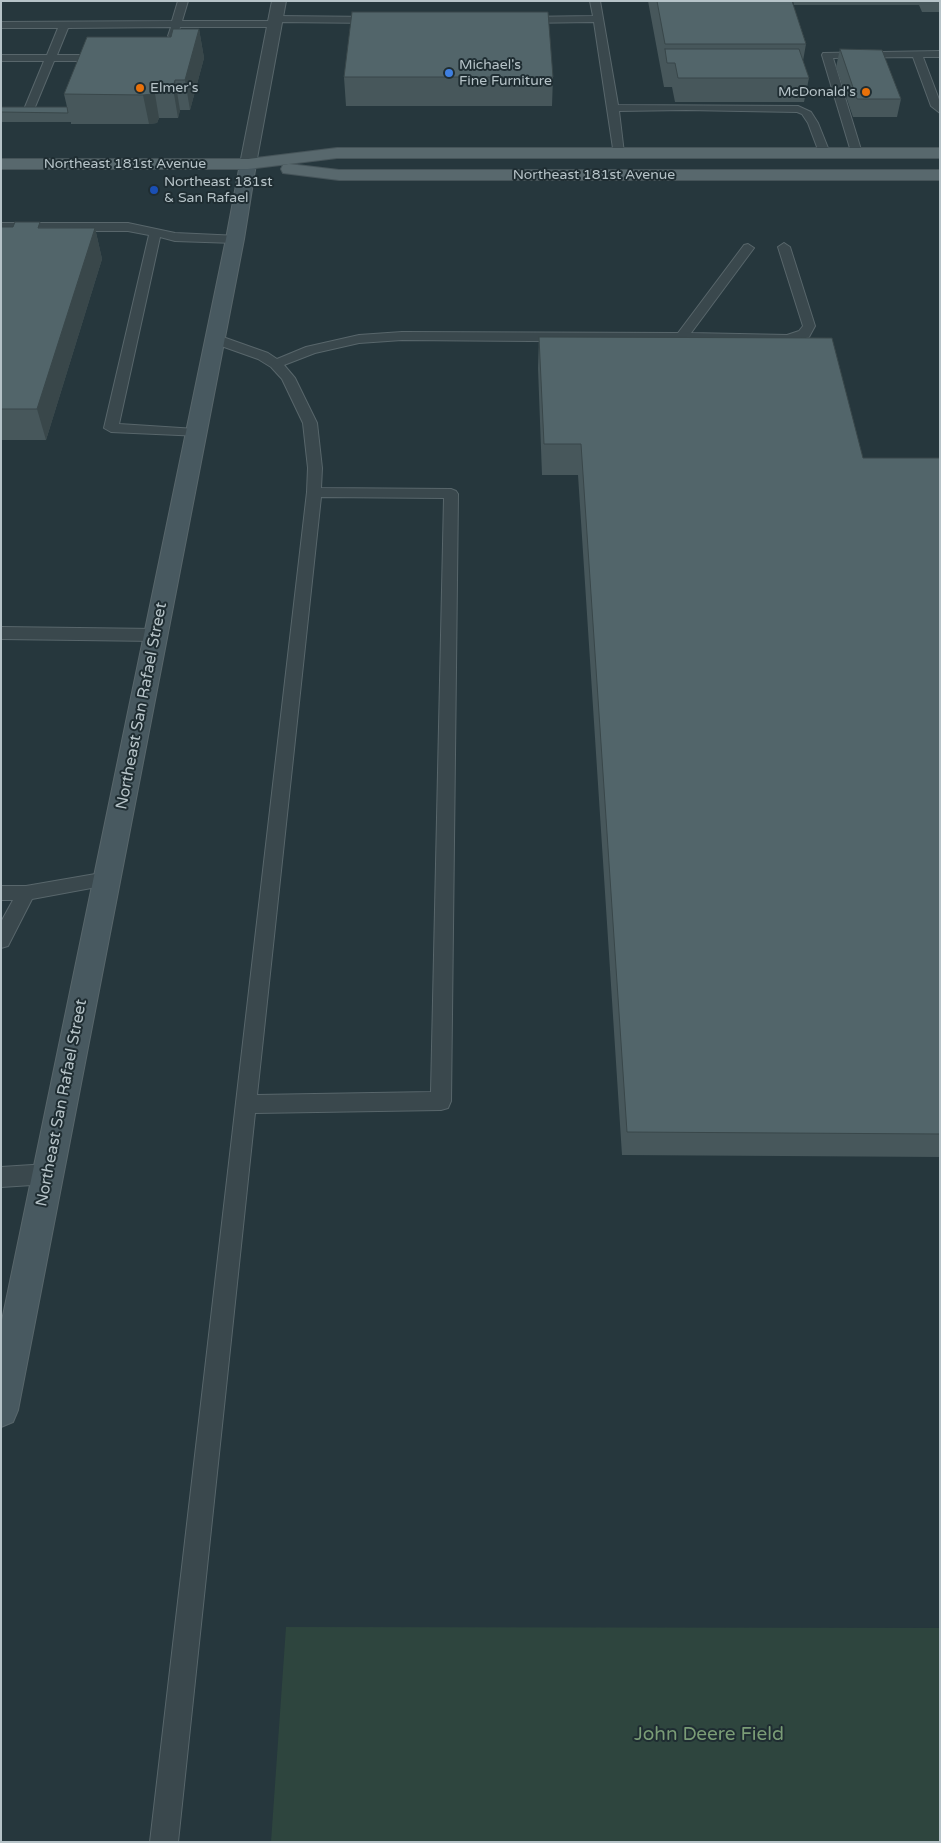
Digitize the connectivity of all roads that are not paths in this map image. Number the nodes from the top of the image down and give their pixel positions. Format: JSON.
{"nodes":[{"id":1,"x":183,"y":1,"type":"edge"},
{"id":2,"x":279,"y":1,"type":"edge"},
{"id":3,"x":595,"y":1,"type":"edge"},
{"id":4,"x":597,"y":19,"type":"junction"},
{"id":5,"x":385,"y":20,"type":"edge"},
{"id":6,"x":512,"y":20,"type":"edge"},
{"id":7,"x":275,"y":22,"type":"junction"},
{"id":8,"x":1,"y":25,"type":"edge"},
{"id":9,"x":64,"y":25,"type":"junction"},
{"id":10,"x":176,"y":25,"type":"junction"},
{"id":11,"x":170,"y":50,"type":"edge"},
{"id":12,"x":917,"y":54,"type":"junction"},
{"id":13,"x":940,"y":54,"type":"edge"},
{"id":14,"x":1,"y":58,"type":"edge"},
{"id":15,"x":50,"y":58,"type":"junction"},
{"id":16,"x":109,"y":58,"type":"edge"},
{"id":17,"x":30,"y":107,"type":"edge"},
{"id":18,"x":613,"y":108,"type":"junction"},
{"id":19,"x":940,"y":110,"type":"edge"},
{"id":20,"x":618,"y":153,"type":"junction"},
{"id":21,"x":824,"y":153,"type":"junction"},
{"id":22,"x":856,"y":153,"type":"junction"},
{"id":23,"x":940,"y":153,"type":"edge"},
{"id":24,"x":1,"y":164,"type":"edge"},
{"id":25,"x":248,"y":164,"type":"junction"},
{"id":26,"x":940,"y":175,"type":"edge"},
{"id":27,"x":1,"y":227,"type":"edge"},
{"id":28,"x":155,"y":233,"type":"junction"},
{"id":29,"x":236,"y":240,"type":"junction"},
{"id":30,"x":784,"y":247,"type":"dead end"},
{"id":31,"x":748,"y":248,"type":"dead end"},
{"id":32,"x":682,"y":337,"type":"junction"},
{"id":33,"x":215,"y":340,"type":"junction"},
{"id":34,"x":276,"y":364,"type":"junction"},
{"id":35,"x":196,"y":433,"type":"junction"},
{"id":36,"x":314,"y":492,"type":"junction"},
{"id":37,"x":1,"y":633,"type":"edge"},
{"id":38,"x":156,"y":635,"type":"junction"},
{"id":39,"x":107,"y":879,"type":"junction"},
{"id":40,"x":1,"y":893,"type":"edge"},
{"id":41,"x":26,"y":893,"type":"junction"},
{"id":42,"x":1,"y":940,"type":"edge"},
{"id":43,"x":247,"y":1104,"type":"junction"},
{"id":44,"x":48,"y":1174,"type":"junction"},
{"id":45,"x":1,"y":1177,"type":"edge"},
{"id":46,"x":8,"y":1347,"type":"edge"},
{"id":47,"x":1,"y":1410,"type":"edge"},
{"id":48,"x":164,"y":1842,"type":"edge"}],
"edges":[{"from":1,"to":10,"type":"lane"},
{"from":2,"to":7,"type":"street","name":"Northeast San Rafael Street"},
{"from":3,"to":4,"type":"lane"},
{"from":4,"to":6,"type":"lane"},
{"from":4,"to":18,"type":"lane"},
{"from":5,"to":7,"type":"lane"},
{"from":7,"to":10,"type":"lane"},
{"from":7,"to":25,"type":"street","name":"Northeast San Rafael Street"},
{"from":8,"to":9,"type":"lane"},
{"from":9,"to":10,"type":"lane"},
{"from":9,"to":15,"type":"lane"},
{"from":10,"to":11,"type":"lane"},
{"from":12,"to":13,"type":"lane"},
{"from":12,"to":19,"type":"lane"},
{"from":12,"to":22,"type":"lane"},
{"from":14,"to":15,"type":"lane"},
{"from":15,"to":16,"type":"lane"},
{"from":15,"to":17,"type":"lane"},
{"from":18,"to":20,"type":"lane"},
{"from":18,"to":21,"type":"lane"},
{"from":20,"to":21,"type":"main road","name":"Northeast 181st Avenue"},
{"from":20,"to":25,"type":"main road","name":"Northeast 181st Avenue"},
{"from":21,"to":22,"type":"main road","name":"Northeast 181st Avenue"},
{"from":22,"to":23,"type":"main road","name":"Northeast 181st Avenue"},
{"from":24,"to":25,"type":"main road","name":"Northeast 181st Avenue"},
{"from":25,"to":26,"type":"main road","name":"Northeast 181st Avenue"},
{"from":25,"to":29,"type":"street","name":"Northeast San Rafael Street"},
{"from":27,"to":28,"type":"lane"},
{"from":28,"to":29,"type":"lane"},
{"from":28,"to":35,"type":"lane"},
{"from":29,"to":33,"type":"street","name":"Northeast San Rafael Street"},
{"from":30,"to":32,"type":"lane"},
{"from":31,"to":32,"type":"lane"},
{"from":32,"to":34,"type":"lane"},
{"from":33,"to":34,"type":"lane"},
{"from":33,"to":35,"type":"street","name":"Northeast San Rafael Street"},
{"from":34,"to":36,"type":"lane"},
{"from":35,"to":38,"type":"street","name":"Northeast San Rafael Street"},
{"from":36,"to":43,"type":"lane"},
{"from":36,"to":43,"type":"lane"},
{"from":37,"to":38,"type":"lane"},
{"from":38,"to":39,"type":"street","name":"Northeast San Rafael Street"},
{"from":39,"to":41,"type":"lane"},
{"from":39,"to":44,"type":"street","name":"Northeast San Rafael Street"},
{"from":40,"to":41,"type":"lane"},
{"from":41,"to":42,"type":"lane"},
{"from":43,"to":48,"type":"lane"},
{"from":44,"to":45,"type":"lane"},
{"from":44,"to":46,"type":"street","name":"Northeast San Rafael Street"},
{"from":46,"to":47,"type":"street","name":"Northeast San Rafael Street"}]}
